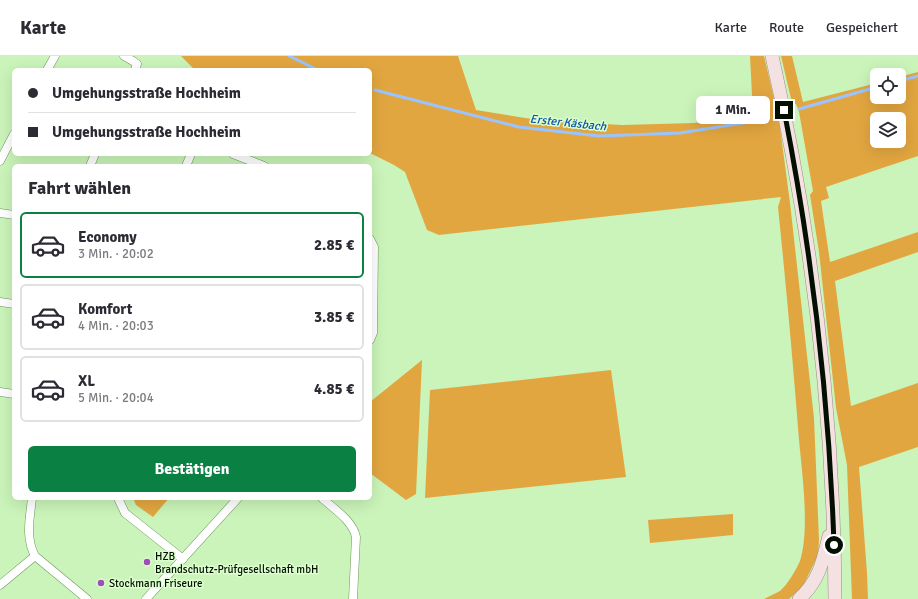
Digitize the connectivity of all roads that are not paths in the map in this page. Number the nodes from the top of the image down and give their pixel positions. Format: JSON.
{"nodes":[{"id":1,"x":55,"y":56,"type":"edge"},
{"id":2,"x":124,"y":56,"type":"edge"},
{"id":3,"x":772,"y":56,"type":"edge"},
{"id":4,"x":48,"y":68,"type":"edge"},
{"id":5,"x":136,"y":68,"type":"edge"},
{"id":6,"x":12,"y":138,"type":"edge"},
{"id":7,"x":238,"y":156,"type":"edge"},
{"id":8,"x":0,"y":161,"type":"edge"},
{"id":9,"x":259,"y":164,"type":"edge"},
{"id":10,"x":0,"y":213,"type":"edge"},
{"id":11,"x":12,"y":215,"type":"edge"},
{"id":12,"x":372,"y":243,"type":"edge"},
{"id":13,"x":0,"y":302,"type":"edge"},
{"id":14,"x":12,"y":304,"type":"edge"},
{"id":15,"x":372,"y":335,"type":"edge"},
{"id":16,"x":0,"y":392,"type":"edge"},
{"id":17,"x":12,"y":394,"type":"edge"},
{"id":18,"x":32,"y":500,"type":"edge"},
{"id":19,"x":119,"y":500,"type":"edge"},
{"id":20,"x":236,"y":500,"type":"edge"},
{"id":21,"x":324,"y":500,"type":"edge"},
{"id":22,"x":833,"y":516,"type":"junction"},
{"id":23,"x":35,"y":556,"type":"junction"},
{"id":24,"x":182,"y":559,"type":"junction"},
{"id":25,"x":1,"y":583,"type":"edge"},
{"id":26,"x":87,"y":599,"type":"edge"},
{"id":27,"x":146,"y":599,"type":"edge"},
{"id":28,"x":354,"y":599,"type":"edge"},
{"id":29,"x":799,"y":599,"type":"edge"},
{"id":30,"x":835,"y":599,"type":"edge"}],
"edges":[{"from":1,"to":4,"type":"street"},
{"from":2,"to":5,"type":"street"},
{"from":3,"to":22,"type":"main road"},
{"from":6,"to":8,"type":"street"},
{"from":7,"to":9,"type":"street"},
{"from":10,"to":11,"type":"street"},
{"from":12,"to":15,"type":"street"},
{"from":13,"to":14,"type":"street"},
{"from":16,"to":17,"type":"street"},
{"from":18,"to":23,"type":"street"},
{"from":19,"to":24,"type":"street"},
{"from":20,"to":24,"type":"street"},
{"from":21,"to":28,"type":"street"},
{"from":22,"to":29,"type":"main road"},
{"from":22,"to":30,"type":"main road"},
{"from":23,"to":25,"type":"street"},
{"from":23,"to":26,"type":"street"},
{"from":24,"to":27,"type":"street"}]}
